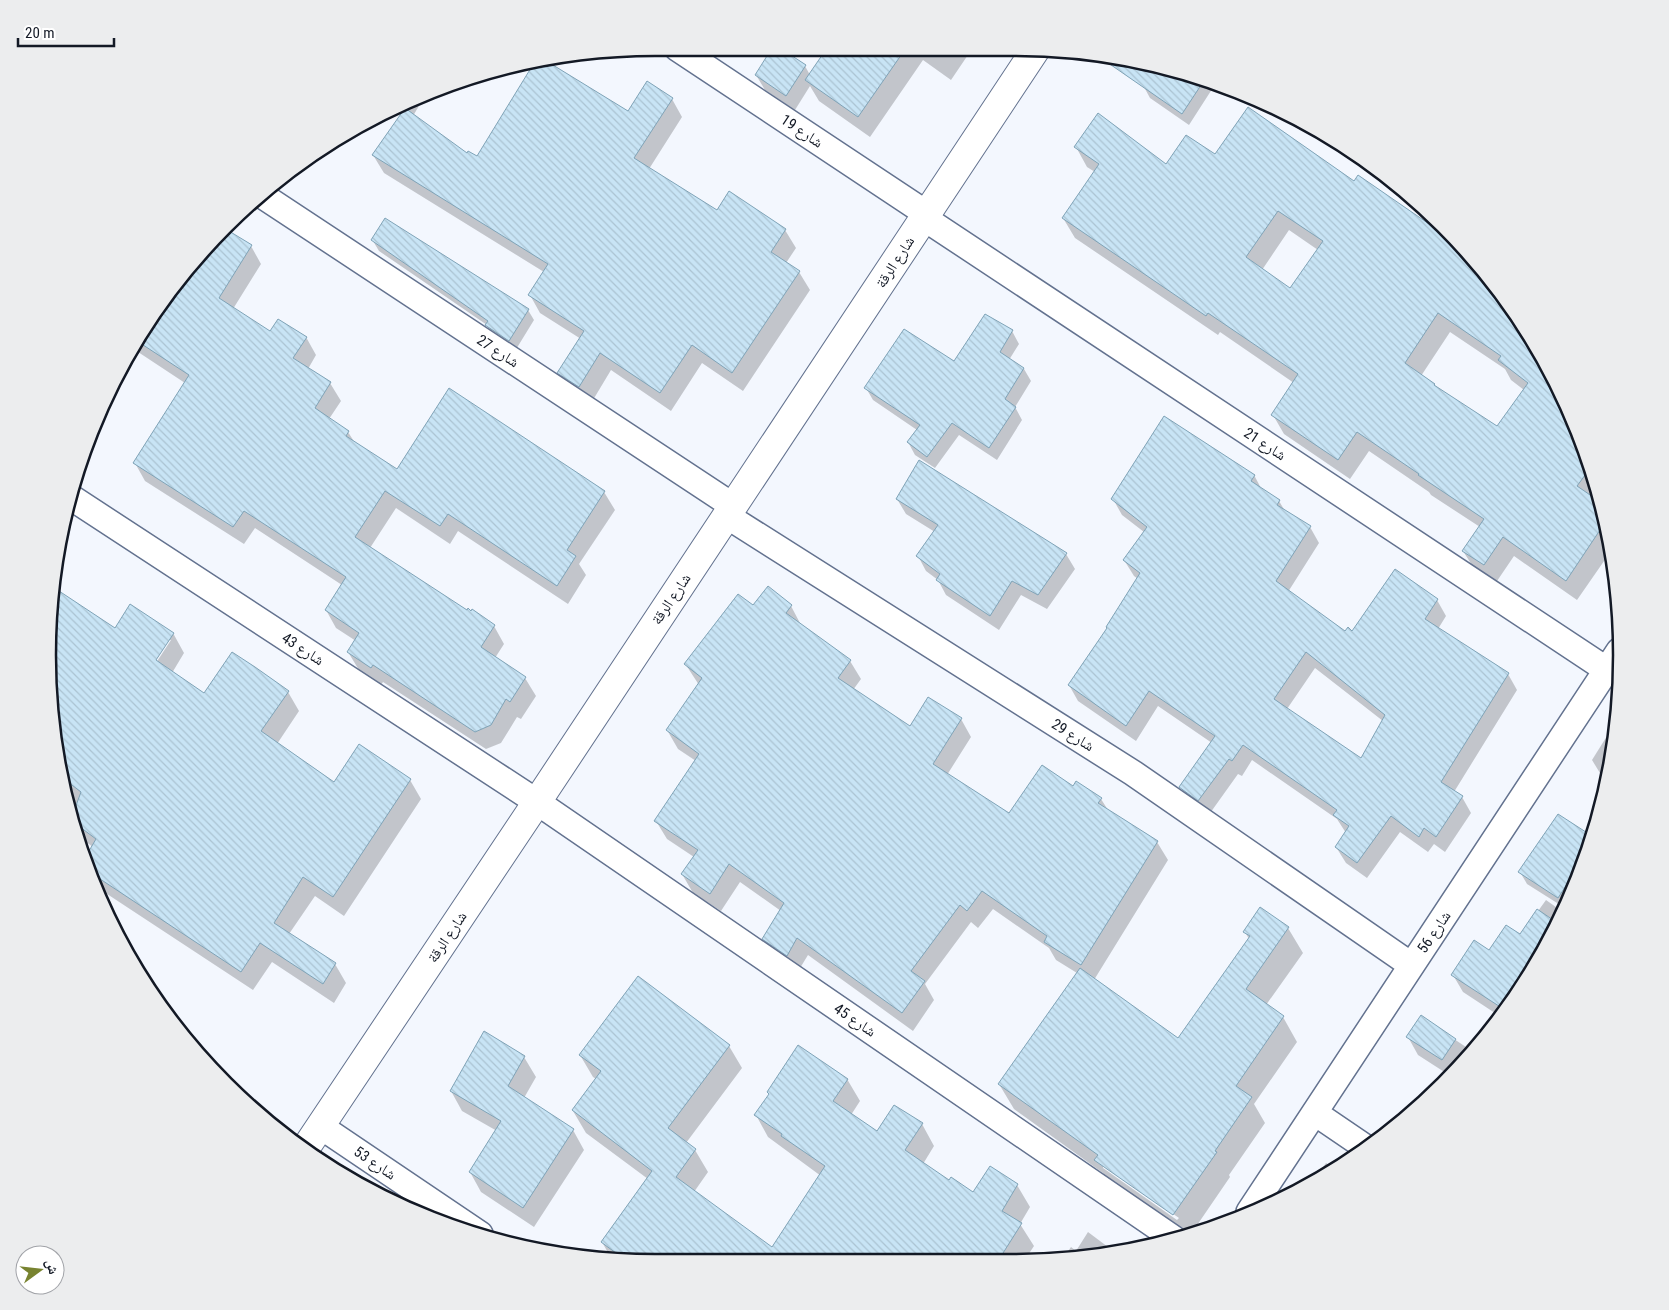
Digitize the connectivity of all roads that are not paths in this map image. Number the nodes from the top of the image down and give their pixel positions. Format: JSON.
{"nodes":[{"id":1,"x":689,"y":56,"type":"edge"},
{"id":2,"x":1031,"y":57,"type":"edge"},
{"id":3,"x":267,"y":199,"type":"edge"},
{"id":4,"x":925,"y":216,"type":"junction"},
{"id":5,"x":77,"y":501,"type":"edge"},
{"id":6,"x":730,"y":511,"type":"junction"},
{"id":7,"x":1613,"y":661,"type":"edge"},
{"id":8,"x":537,"y":802,"type":"junction"},
{"id":9,"x":1411,"y":965,"type":"junction"},
{"id":10,"x":1315,"y":1113,"type":"junction"},
{"id":11,"x":320,"y":1126,"type":"junction"},
{"id":12,"x":309,"y":1143,"type":"edge"},
{"id":13,"x":1360,"y":1143,"type":"edge"},
{"id":14,"x":1255,"y":1203,"type":"edge"},
{"id":15,"x":461,"y":1221,"type":"edge"},
{"id":16,"x":1166,"y":1234,"type":"edge"}],
"edges":[{"from":1,"to":4,"type":"street","name":"شارع 19"},
{"from":2,"to":4,"type":"street","name":"شارع الرقة"},
{"from":3,"to":6,"type":"street","name":"شارع 27"},
{"from":4,"to":6,"type":"street","name":"شارع الرقة"},
{"from":4,"to":7,"type":"street","name":"شارع 21"},
{"from":5,"to":8,"type":"street","name":"شارع 43"},
{"from":6,"to":8,"type":"street","name":"شارع الرقة"},
{"from":6,"to":9,"type":"street","name":"شارع 29"},
{"from":7,"to":9,"type":"street","name":"شارع 56"},
{"from":8,"to":11,"type":"street","name":"شارع الرقة"},
{"from":8,"to":16,"type":"street","name":"شارع 45"},
{"from":9,"to":10,"type":"street","name":"شارع 56"},
{"from":10,"to":13,"type":"street"},
{"from":10,"to":14,"type":"street","name":"شارع 56"},
{"from":11,"to":12,"type":"street","name":"شارع الرقة"},
{"from":11,"to":15,"type":"street","name":"شارع 53"}]}
